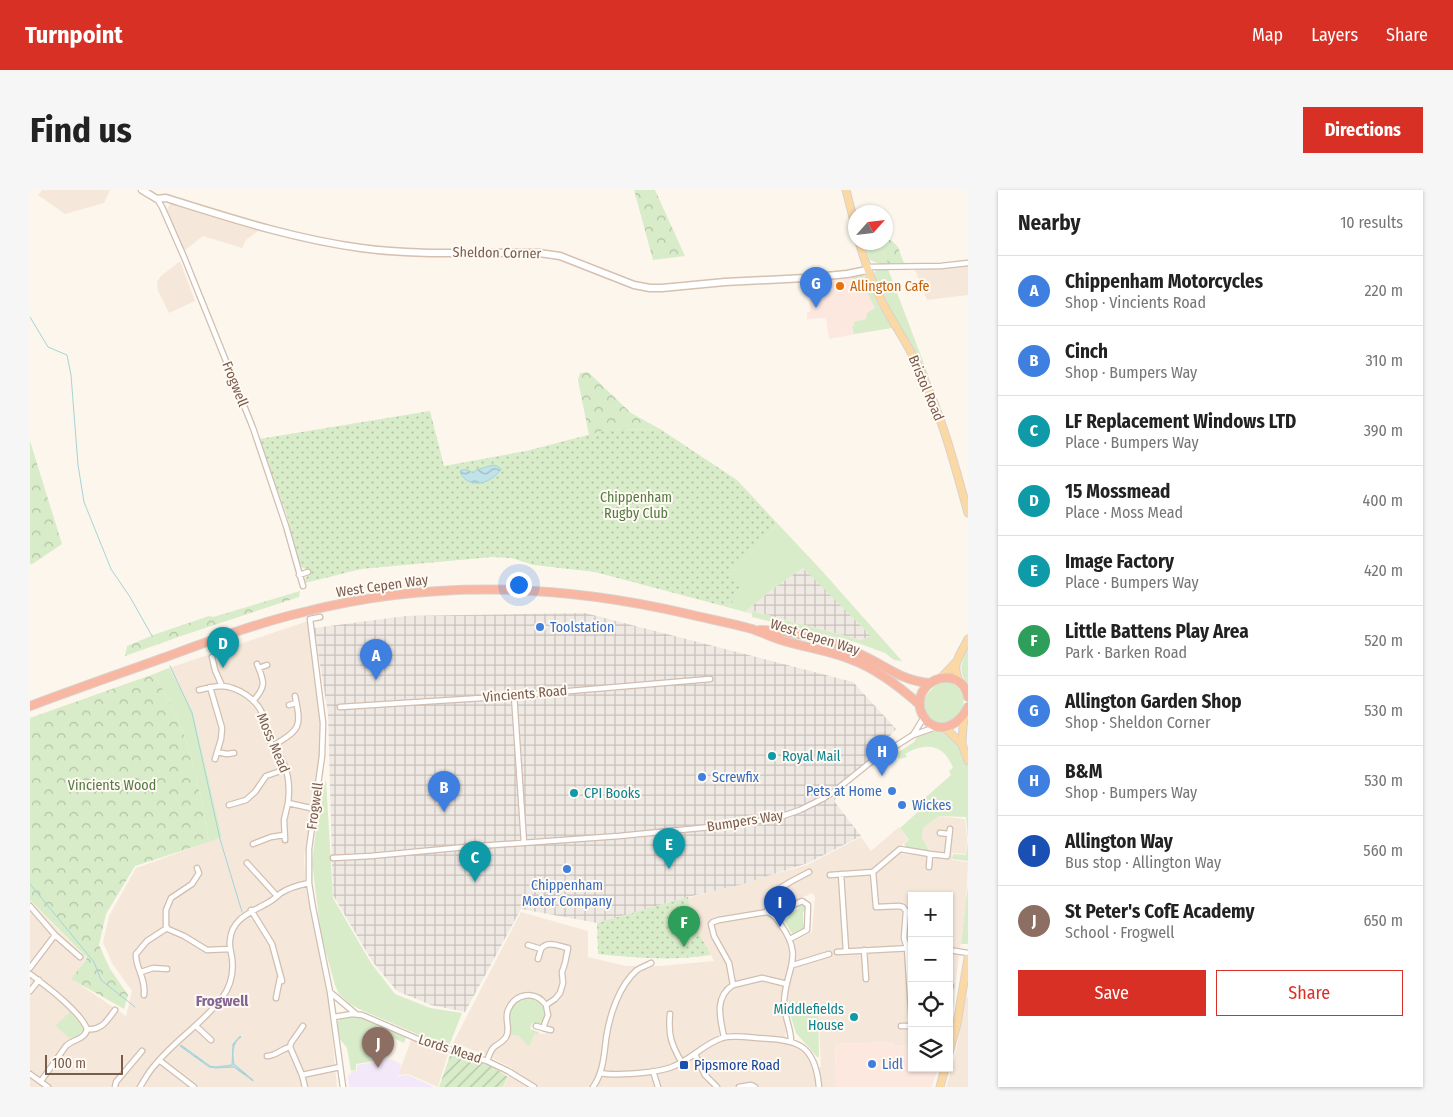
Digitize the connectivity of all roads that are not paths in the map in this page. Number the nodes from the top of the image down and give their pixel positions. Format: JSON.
{"nodes":[{"id":1,"x":142,"y":190,"type":"edge"},
{"id":2,"x":846,"y":190,"type":"edge"},
{"id":3,"x":157,"y":199,"type":"junction"},
{"id":4,"x":850,"y":205,"type":"edge"},
{"id":5,"x":861,"y":250,"type":"edge"},
{"id":6,"x":968,"y":263,"type":"edge"},
{"id":7,"x":867,"y":268,"type":"junction"},
{"id":8,"x":968,"y":513,"type":"edge"},
{"id":9,"x":308,"y":572,"type":"dead end"},
{"id":10,"x":299,"y":575,"type":"junction"},
{"id":11,"x":303,"y":586,"type":"dead end"},
{"id":12,"x":320,"y":617,"type":"dead end"},
{"id":13,"x":310,"y":619,"type":"junction"},
{"id":14,"x":303,"y":620,"type":"dead end"},
{"id":15,"x":750,"y":629,"type":"junction"},
{"id":16,"x":968,"y":639,"type":"edge"},
{"id":17,"x":212,"y":657,"type":"dead end"},
{"id":18,"x":956,"y":662,"type":"junction"},
{"id":19,"x":267,"y":665,"type":"dead end"},
{"id":20,"x":940,"y":678,"type":"junction"},
{"id":21,"x":710,"y":679,"type":"dead end"},
{"id":22,"x":929,"y":683,"type":"junction"},
{"id":23,"x":222,"y":686,"type":"junction"},
{"id":24,"x":964,"y":686,"type":"edge"},
{"id":25,"x":210,"y":687,"type":"junction"},
{"id":26,"x":199,"y":690,"type":"dead end"},
{"id":27,"x":514,"y":695,"type":"junction"},
{"id":28,"x":295,"y":696,"type":"dead end"},
{"id":29,"x":968,"y":698,"type":"edge"},
{"id":30,"x":253,"y":701,"type":"junction"},
{"id":31,"x":296,"y":703,"type":"junction"},
{"id":32,"x":920,"y":705,"type":"junction"},
{"id":33,"x":30,"y":706,"type":"edge"},
{"id":34,"x":289,"y":706,"type":"dead end"},
{"id":35,"x":340,"y":707,"type":"dead end"},
{"id":36,"x":967,"y":710,"type":"edge"},
{"id":37,"x":924,"y":717,"type":"junction"},
{"id":38,"x":941,"y":727,"type":"junction"},
{"id":39,"x":913,"y":735,"type":"junction"},
{"id":40,"x":962,"y":744,"type":"junction"},
{"id":41,"x":273,"y":746,"type":"junction"},
{"id":42,"x":217,"y":752,"type":"junction"},
{"id":43,"x":234,"y":753,"type":"dead end"},
{"id":44,"x":215,"y":759,"type":"dead end"},
{"id":45,"x":968,"y":761,"type":"edge"},
{"id":46,"x":286,"y":768,"type":"junction"},
{"id":47,"x":288,"y":803,"type":"junction"},
{"id":48,"x":230,"y":805,"type":"dead end"},
{"id":49,"x":315,"y":809,"type":"junction"},
{"id":50,"x":940,"y":833,"type":"dead end"},
{"id":51,"x":256,"y":841,"type":"dead end"},
{"id":52,"x":524,"y":843,"type":"junction"},
{"id":53,"x":930,"y":854,"type":"junction"},
{"id":54,"x":333,"y":858,"type":"dead end"},
{"id":55,"x":247,"y":863,"type":"dead end"},
{"id":56,"x":929,"y":867,"type":"dead end"},
{"id":57,"x":200,"y":871,"type":"dead end"},
{"id":58,"x":809,"y":872,"type":"dead end"},
{"id":59,"x":873,"y":872,"type":"junction"},
{"id":60,"x":841,"y":874,"type":"junction"},
{"id":61,"x":830,"y":875,"type":"dead end"},
{"id":62,"x":309,"y":883,"type":"junction"},
{"id":63,"x":277,"y":896,"type":"junction"},
{"id":64,"x":30,"y":906,"type":"edge"},
{"id":65,"x":251,"y":910,"type":"junction"},
{"id":66,"x":767,"y":912,"type":"junction"},
{"id":67,"x":773,"y":915,"type":"junction"},
{"id":68,"x":167,"y":928,"type":"junction"},
{"id":69,"x":55,"y":935,"type":"junction"},
{"id":70,"x":790,"y":939,"type":"junction"},
{"id":71,"x":528,"y":946,"type":"dead end"},
{"id":72,"x":908,"y":946,"type":"edge"},
{"id":73,"x":568,"y":948,"type":"junction"},
{"id":74,"x":908,"y":948,"type":"edge"},
{"id":75,"x":230,"y":949,"type":"junction"},
{"id":76,"x":541,"y":949,"type":"junction"},
{"id":77,"x":575,"y":949,"type":"dead end"},
{"id":78,"x":846,"y":950,"type":"junction"},
{"id":79,"x":864,"y":950,"type":"junction"},
{"id":80,"x":953,"y":951,"type":"edge"},
{"id":81,"x":837,"y":952,"type":"dead end"},
{"id":82,"x":968,"y":953,"type":"edge"},
{"id":83,"x":828,"y":954,"type":"dead end"},
{"id":84,"x":80,"y":957,"type":"dead end"},
{"id":85,"x":538,"y":958,"type":"dead end"},
{"id":86,"x":968,"y":958,"type":"edge"},
{"id":87,"x":651,"y":963,"type":"dead end"},
{"id":88,"x":793,"y":965,"type":"junction"},
{"id":89,"x":30,"y":968,"type":"edge"},
{"id":90,"x":164,"y":970,"type":"dead end"},
{"id":91,"x":141,"y":972,"type":"junction"},
{"id":92,"x":30,"y":974,"type":"edge"},
{"id":93,"x":866,"y":979,"type":"dead end"},
{"id":94,"x":39,"y":980,"type":"junction"},
{"id":95,"x":787,"y":984,"type":"junction"},
{"id":96,"x":733,"y":985,"type":"junction"},
{"id":97,"x":30,"y":991,"type":"edge"},
{"id":98,"x":146,"y":992,"type":"dead end"},
{"id":99,"x":330,"y":992,"type":"junction"},
{"id":100,"x":965,"y":992,"type":"edge"},
{"id":101,"x":276,"y":998,"type":"dead end"},
{"id":102,"x":546,"y":1005,"type":"junction"},
{"id":103,"x":115,"y":1010,"type":"dead end"},
{"id":104,"x":356,"y":1014,"type":"junction"},
{"id":105,"x":670,"y":1014,"type":"dead end"},
{"id":106,"x":334,"y":1017,"type":"junction"},
{"id":107,"x":196,"y":1026,"type":"junction"},
{"id":108,"x":303,"y":1026,"type":"dead end"},
{"id":109,"x":536,"y":1026,"type":"dead end"},
{"id":110,"x":901,"y":1026,"type":"dead end"},
{"id":111,"x":908,"y":1026,"type":"edge"},
{"id":112,"x":543,"y":1028,"type":"junction"},
{"id":113,"x":87,"y":1029,"type":"junction"},
{"id":114,"x":551,"y":1030,"type":"dead end"},
{"id":115,"x":299,"y":1032,"type":"junction"},
{"id":116,"x":305,"y":1036,"type":"dead end"},
{"id":117,"x":724,"y":1038,"type":"junction"},
{"id":118,"x":953,"y":1038,"type":"edge"},
{"id":119,"x":212,"y":1040,"type":"dead end"},
{"id":120,"x":791,"y":1041,"type":"junction"},
{"id":121,"x":290,"y":1047,"type":"junction"},
{"id":122,"x":141,"y":1054,"type":"dead end"},
{"id":123,"x":695,"y":1054,"type":"junction"},
{"id":124,"x":267,"y":1056,"type":"dead end"},
{"id":125,"x":159,"y":1060,"type":"junction"},
{"id":126,"x":487,"y":1062,"type":"junction"},
{"id":127,"x":682,"y":1063,"type":"junction"},
{"id":128,"x":340,"y":1067,"type":"junction"},
{"id":129,"x":653,"y":1071,"type":"junction"},
{"id":130,"x":944,"y":1072,"type":"edge"},
{"id":131,"x":600,"y":1073,"type":"junction"},
{"id":132,"x":30,"y":1074,"type":"edge"},
{"id":133,"x":302,"y":1075,"type":"junction"},
{"id":134,"x":41,"y":1082,"type":"junction"},
{"id":135,"x":48,"y":1087,"type":"edge"},
{"id":136,"x":115,"y":1087,"type":"edge"},
{"id":137,"x":140,"y":1087,"type":"edge"},
{"id":138,"x":194,"y":1087,"type":"edge"},
{"id":139,"x":305,"y":1087,"type":"edge"},
{"id":140,"x":343,"y":1087,"type":"edge"},
{"id":141,"x":534,"y":1087,"type":"edge"},
{"id":142,"x":593,"y":1087,"type":"edge"},
{"id":143,"x":658,"y":1087,"type":"edge"},
{"id":144,"x":717,"y":1087,"type":"edge"},
{"id":145,"x":739,"y":1087,"type":"edge"},
{"id":146,"x":754,"y":1087,"type":"edge"},
{"id":147,"x":819,"y":1087,"type":"edge"},
{"id":148,"x":940,"y":1087,"type":"edge"}],
"edges":[{"from":1,"to":3,"type":"street"},
{"from":2,"to":4,"type":"main road"},
{"from":3,"to":7,"type":"street","name":"Sheldon Corner"},
{"from":3,"to":10,"type":"street","name":"Frogwell"},
{"from":5,"to":7,"type":"main road","name":"Bristol Road"},
{"from":6,"to":7,"type":"street"},
{"from":7,"to":8,"type":"main road","name":"Bristol Road"},
{"from":9,"to":10,"type":"street"},
{"from":10,"to":11,"type":"street","name":"Frogwell"},
{"from":12,"to":13,"type":"street"},
{"from":13,"to":14,"type":"street"},
{"from":13,"to":49,"type":"street","name":"Frogwell"},
{"from":15,"to":22,"type":"highway","name":"West Cepen Way"},
{"from":15,"to":32,"type":"highway","name":"West Cepen Way"},
{"from":15,"to":33,"type":"highway","name":"West Cepen Way"},
{"from":16,"to":18,"type":"main road"},
{"from":17,"to":23,"type":"street"},
{"from":18,"to":20,"type":"main road"},
{"from":18,"to":24,"type":"main road"},
{"from":19,"to":30,"type":"street"},
{"from":20,"to":22,"type":"highway"},
{"from":20,"to":24,"type":"highway"},
{"from":21,"to":27,"type":"street","name":"Vincients Road"},
{"from":22,"to":32,"type":"highway"},
{"from":23,"to":25,"type":"street","name":"Moss Mead"},
{"from":23,"to":30,"type":"street","name":"Moss Mead"},
{"from":24,"to":29,"type":"highway"},
{"from":25,"to":26,"type":"street","name":"Moss Mead"},
{"from":25,"to":42,"type":"street"},
{"from":27,"to":35,"type":"street","name":"Vincients Road"},
{"from":27,"to":52,"type":"street"},
{"from":28,"to":31,"type":"street"},
{"from":30,"to":41,"type":"street","name":"Moss Mead"},
{"from":31,"to":34,"type":"street"},
{"from":31,"to":41,"type":"street"},
{"from":32,"to":37,"type":"highway"},
{"from":36,"to":38,"type":"highway"},
{"from":36,"to":40,"type":"main road"},
{"from":37,"to":38,"type":"highway"},
{"from":37,"to":39,"type":"street","name":"Bumpers Way"},
{"from":38,"to":39,"type":"street","name":"Bumpers Way"},
{"from":38,"to":40,"type":"main road"},
{"from":39,"to":52,"type":"street","name":"Bumpers Way"},
{"from":40,"to":45,"type":"main road"},
{"from":41,"to":46,"type":"street","name":"Moss Mead"},
{"from":42,"to":43,"type":"street"},
{"from":42,"to":44,"type":"street"},
{"from":46,"to":47,"type":"street","name":"Moss Mead"},
{"from":46,"to":48,"type":"street"},
{"from":47,"to":49,"type":"street"},
{"from":47,"to":51,"type":"street","name":"Moss Mead"},
{"from":49,"to":62,"type":"street","name":"Frogwell"},
{"from":50,"to":53,"type":"street"},
{"from":52,"to":54,"type":"street","name":"Bumpers Way"},
{"from":53,"to":56,"type":"street"},
{"from":53,"to":59,"type":"street"},
{"from":55,"to":63,"type":"street"},
{"from":57,"to":68,"type":"street"},
{"from":58,"to":66,"type":"street"},
{"from":59,"to":60,"type":"street"},
{"from":59,"to":72,"type":"street"},
{"from":60,"to":61,"type":"street"},
{"from":60,"to":78,"type":"street"},
{"from":62,"to":63,"type":"street"},
{"from":62,"to":99,"type":"street","name":"Frogwell"},
{"from":63,"to":65,"type":"street"},
{"from":64,"to":69,"type":"street"},
{"from":65,"to":75,"type":"street"},
{"from":65,"to":101,"type":"street"},
{"from":66,"to":67,"type":"street"},
{"from":66,"to":96,"type":"street"},
{"from":67,"to":70,"type":"street"},
{"from":67,"to":70,"type":"street"},
{"from":68,"to":75,"type":"street"},
{"from":68,"to":91,"type":"street"},
{"from":69,"to":84,"type":"street"},
{"from":69,"to":89,"type":"street"},
{"from":70,"to":88,"type":"street"},
{"from":71,"to":76,"type":"street"},
{"from":73,"to":76,"type":"street"},
{"from":73,"to":77,"type":"street"},
{"from":73,"to":102,"type":"street"},
{"from":74,"to":79,"type":"street"},
{"from":75,"to":107,"type":"street"},
{"from":76,"to":85,"type":"street"},
{"from":78,"to":79,"type":"street"},
{"from":78,"to":81,"type":"street"},
{"from":79,"to":93,"type":"street"},
{"from":80,"to":82,"type":"street"},
{"from":83,"to":88,"type":"street"},
{"from":86,"to":100,"type":"main road"},
{"from":87,"to":131,"type":"street"},
{"from":88,"to":95,"type":"street"},
{"from":90,"to":91,"type":"street"},
{"from":91,"to":98,"type":"street"},
{"from":92,"to":94,"type":"street"},
{"from":94,"to":97,"type":"street"},
{"from":94,"to":113,"type":"street"},
{"from":95,"to":96,"type":"street"},
{"from":95,"to":120,"type":"street"},
{"from":96,"to":117,"type":"street"},
{"from":99,"to":104,"type":"street"},
{"from":99,"to":106,"type":"street","name":"Frogwell"},
{"from":100,"to":118,"type":"main road"},
{"from":102,"to":112,"type":"street"},
{"from":102,"to":126,"type":"street"},
{"from":103,"to":113,"type":"street"},
{"from":104,"to":106,"type":"street","name":"Lords Mead"},
{"from":104,"to":126,"type":"street","name":"Lords Mead"},
{"from":105,"to":127,"type":"street"},
{"from":106,"to":128,"type":"street","name":"Frogwell"},
{"from":107,"to":119,"type":"street"},
{"from":107,"to":125,"type":"street"},
{"from":108,"to":115,"type":"street"},
{"from":109,"to":112,"type":"street"},
{"from":110,"to":111,"type":"street"},
{"from":112,"to":114,"type":"street"},
{"from":113,"to":134,"type":"street"},
{"from":115,"to":116,"type":"street"},
{"from":115,"to":121,"type":"street"},
{"from":117,"to":120,"type":"street"},
{"from":117,"to":123,"type":"street"},
{"from":120,"to":147,"type":"street"},
{"from":121,"to":124,"type":"street"},
{"from":121,"to":133,"type":"street"},
{"from":122,"to":136,"type":"street"},
{"from":123,"to":127,"type":"street"},
{"from":123,"to":144,"type":"street"},
{"from":125,"to":137,"type":"street"},
{"from":125,"to":138,"type":"street"},
{"from":126,"to":141,"type":"street","name":"Lords Mead"},
{"from":127,"to":129,"type":"street"},
{"from":128,"to":133,"type":"street"},
{"from":128,"to":140,"type":"street","name":"Frogwell"},
{"from":129,"to":131,"type":"street"},
{"from":129,"to":143,"type":"street"},
{"from":130,"to":148,"type":"main road"},
{"from":131,"to":142,"type":"street"},
{"from":132,"to":134,"type":"street"},
{"from":133,"to":139,"type":"street"},
{"from":134,"to":135,"type":"street"},
{"from":145,"to":146,"type":"street"}]}
